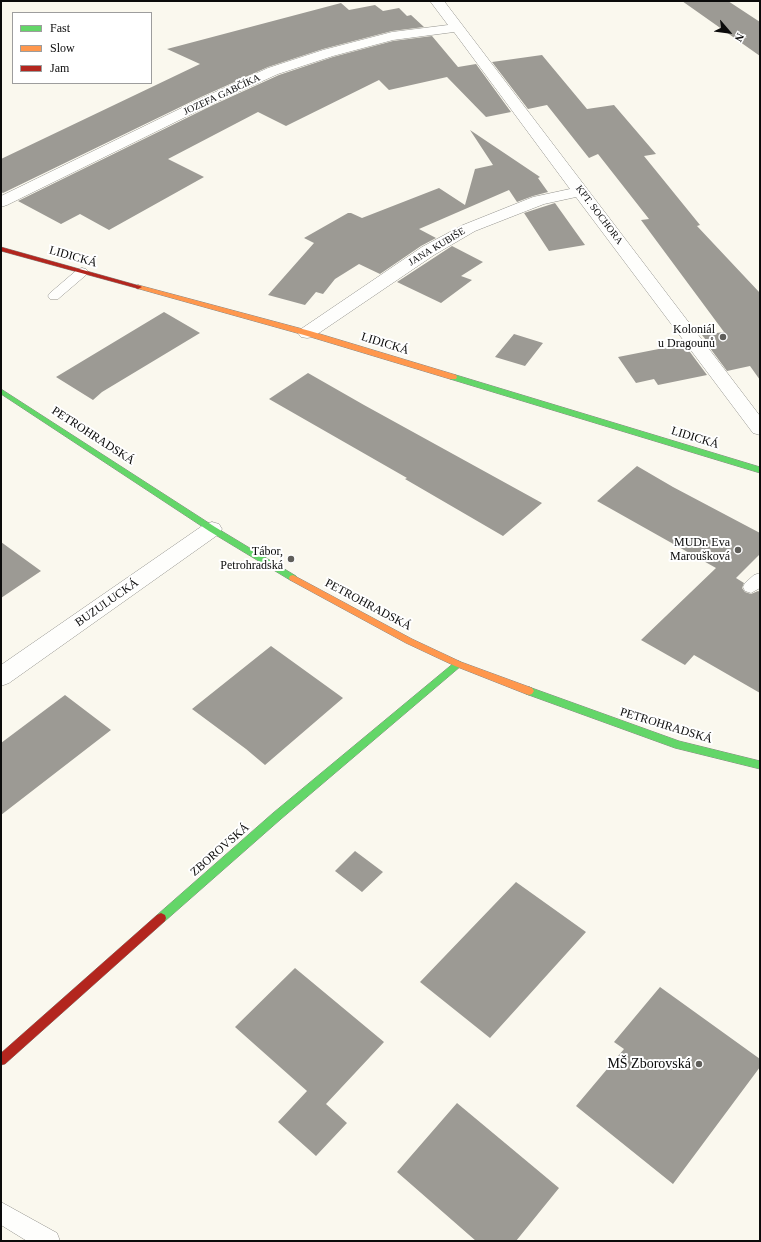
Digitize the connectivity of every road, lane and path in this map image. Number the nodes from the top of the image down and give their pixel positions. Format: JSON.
{"nodes":[{"id":1,"x":437,"y":1,"type":"edge"},
{"id":2,"x":456,"y":28,"type":"junction"},
{"id":3,"x":581,"y":191,"type":"junction"},
{"id":4,"x":1,"y":202,"type":"edge"},
{"id":5,"x":1,"y":249,"type":"edge"},
{"id":6,"x":82,"y":272,"type":"junction"},
{"id":7,"x":54,"y":296,"type":"dead end"},
{"id":8,"x":307,"y":333,"type":"junction"},
{"id":9,"x":1,"y":391,"type":"edge"},
{"id":10,"x":760,"y":429,"type":"edge"},
{"id":11,"x":760,"y":470,"type":"edge"},
{"id":12,"x":212,"y":529,"type":"junction"},
{"id":13,"x":458,"y":664,"type":"junction"},
{"id":14,"x":1,"y":677,"type":"edge"},
{"id":15,"x":760,"y":765,"type":"edge"},
{"id":16,"x":1,"y":1060,"type":"edge"},
{"id":17,"x":1,"y":1213,"type":"edge"},
{"id":18,"x":49,"y":1241,"type":"edge"}],
"edges":[{"from":1,"to":2,"type":"street","name":"KPT. SOCHORA"},
{"from":2,"to":3,"type":"street","name":"KPT. SOCHORA"},
{"from":2,"to":4,"type":"street","name":"JOZEFA GABČÍKA"},
{"from":3,"to":8,"type":"street","name":"JANA KUBIŠE"},
{"from":3,"to":10,"type":"street","name":"KPT. SOCHORA"},
{"from":5,"to":6,"type":"street","name":"LIDICKÁ"},
{"from":6,"to":7,"type":"lane"},
{"from":6,"to":8,"type":"street","name":"LIDICKÁ"},
{"from":8,"to":11,"type":"street","name":"LIDICKÁ"},
{"from":9,"to":12,"type":"street","name":"PETROHRADSKÁ"},
{"from":12,"to":13,"type":"street","name":"PETROHRADSKÁ"},
{"from":12,"to":14,"type":"street","name":"BUZULUCKÁ"},
{"from":13,"to":15,"type":"street","name":"PETROHRADSKÁ"},
{"from":13,"to":16,"type":"street","name":"ZBOROVSKÁ"},
{"from":17,"to":18,"type":"lane"}]}
